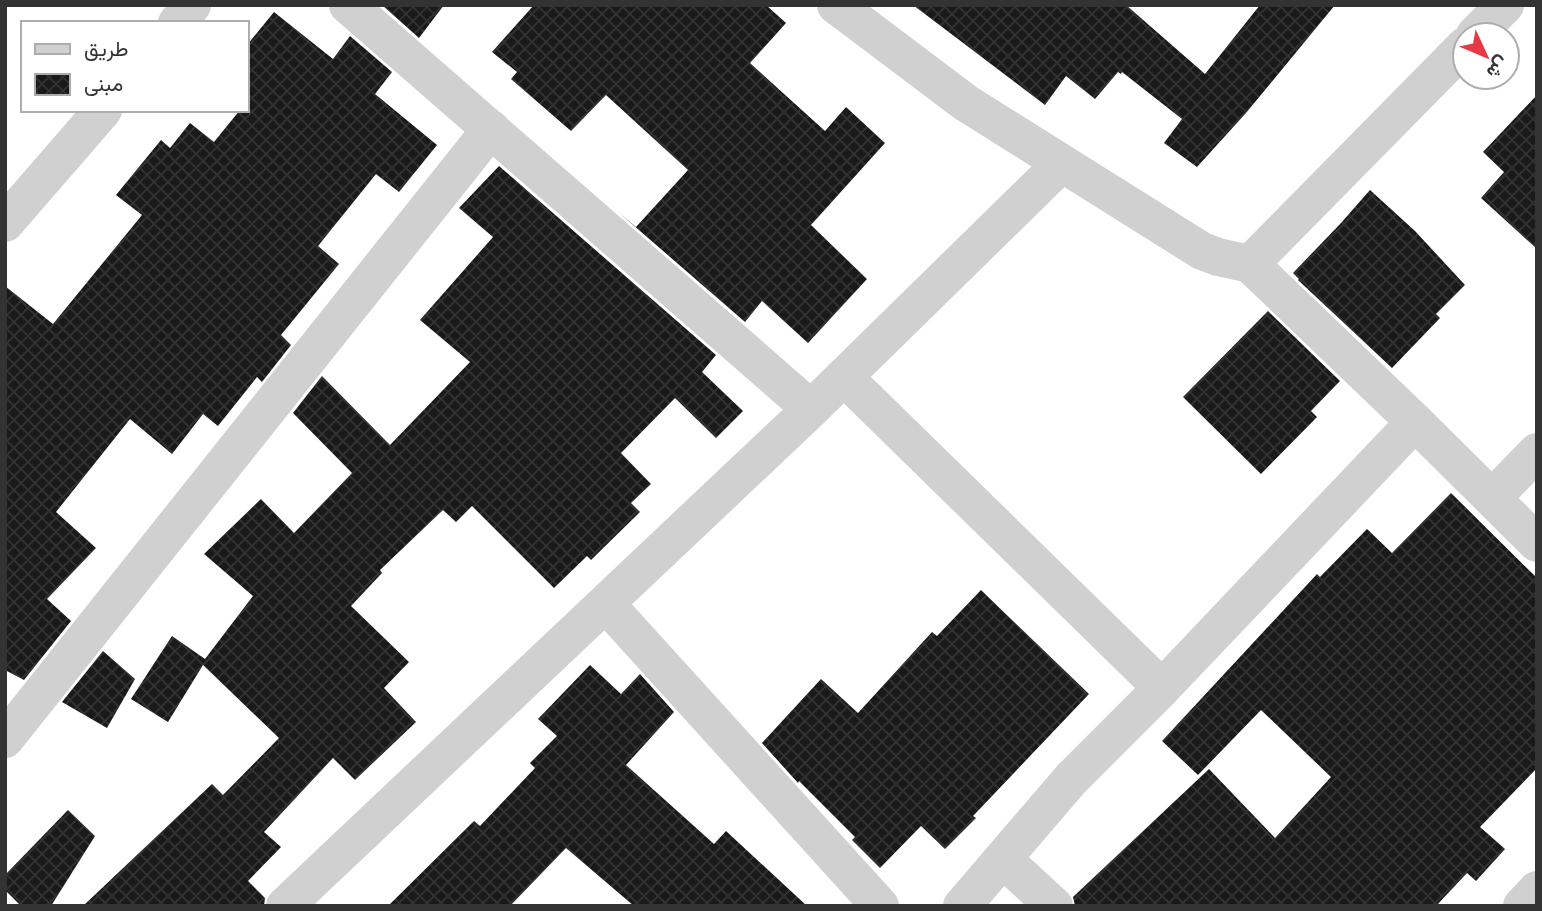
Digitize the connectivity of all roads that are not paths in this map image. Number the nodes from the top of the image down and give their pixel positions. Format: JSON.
{"nodes":[{"id":1,"x":192,"y":5,"type":"edge"},
{"id":2,"x":348,"y":5,"type":"edge"},
{"id":3,"x":836,"y":5,"type":"edge"},
{"id":4,"x":1505,"y":5,"type":"edge"},
{"id":5,"x":179,"y":21,"type":"edge"},
{"id":6,"x":1489,"y":21,"type":"edge"},
{"id":7,"x":1451,"y":60,"type":"edge"},
{"id":8,"x":101,"y":112,"type":"edge"},
{"id":9,"x":491,"y":129,"type":"junction"},
{"id":10,"x":1061,"y":164,"type":"junction"},
{"id":11,"x":5,"y":223,"type":"edge"},
{"id":12,"x":1250,"y":264,"type":"junction"},
{"id":13,"x":844,"y":377,"type":"junction"},
{"id":14,"x":811,"y":409,"type":"junction"},
{"id":15,"x":1415,"y":422,"type":"junction"},
{"id":16,"x":1537,"y":452,"type":"edge"},
{"id":17,"x":1492,"y":498,"type":"junction"},
{"id":18,"x":1537,"y":543,"type":"edge"},
{"id":19,"x":606,"y":604,"type":"junction"},
{"id":20,"x":1162,"y":688,"type":"junction"},
{"id":21,"x":5,"y":739,"type":"edge"},
{"id":22,"x":1003,"y":859,"type":"junction"},
{"id":23,"x":1537,"y":890,"type":"edge"},
{"id":24,"x":288,"y":905,"type":"edge"},
{"id":25,"x":880,"y":906,"type":"edge"},
{"id":26,"x":962,"y":906,"type":"edge"},
{"id":27,"x":1054,"y":906,"type":"edge"},
{"id":28,"x":1522,"y":906,"type":"edge"}],
"edges":[{"from":1,"to":5,"type":"street"},
{"from":2,"to":9,"type":"street"},
{"from":3,"to":10,"type":"street"},
{"from":4,"to":6,"type":"street"},
{"from":7,"to":12,"type":"street"},
{"from":8,"to":11,"type":"street"},
{"from":9,"to":14,"type":"street"},
{"from":9,"to":21,"type":"street"},
{"from":10,"to":12,"type":"street"},
{"from":10,"to":13,"type":"street"},
{"from":12,"to":15,"type":"street"},
{"from":13,"to":14,"type":"street"},
{"from":13,"to":20,"type":"street"},
{"from":14,"to":19,"type":"street"},
{"from":15,"to":17,"type":"street"},
{"from":15,"to":20,"type":"street"},
{"from":16,"to":17,"type":"street"},
{"from":17,"to":18,"type":"street"},
{"from":19,"to":24,"type":"street"},
{"from":19,"to":25,"type":"street"},
{"from":20,"to":22,"type":"street"},
{"from":22,"to":26,"type":"street"},
{"from":22,"to":27,"type":"street"},
{"from":23,"to":28,"type":"street"}]}
